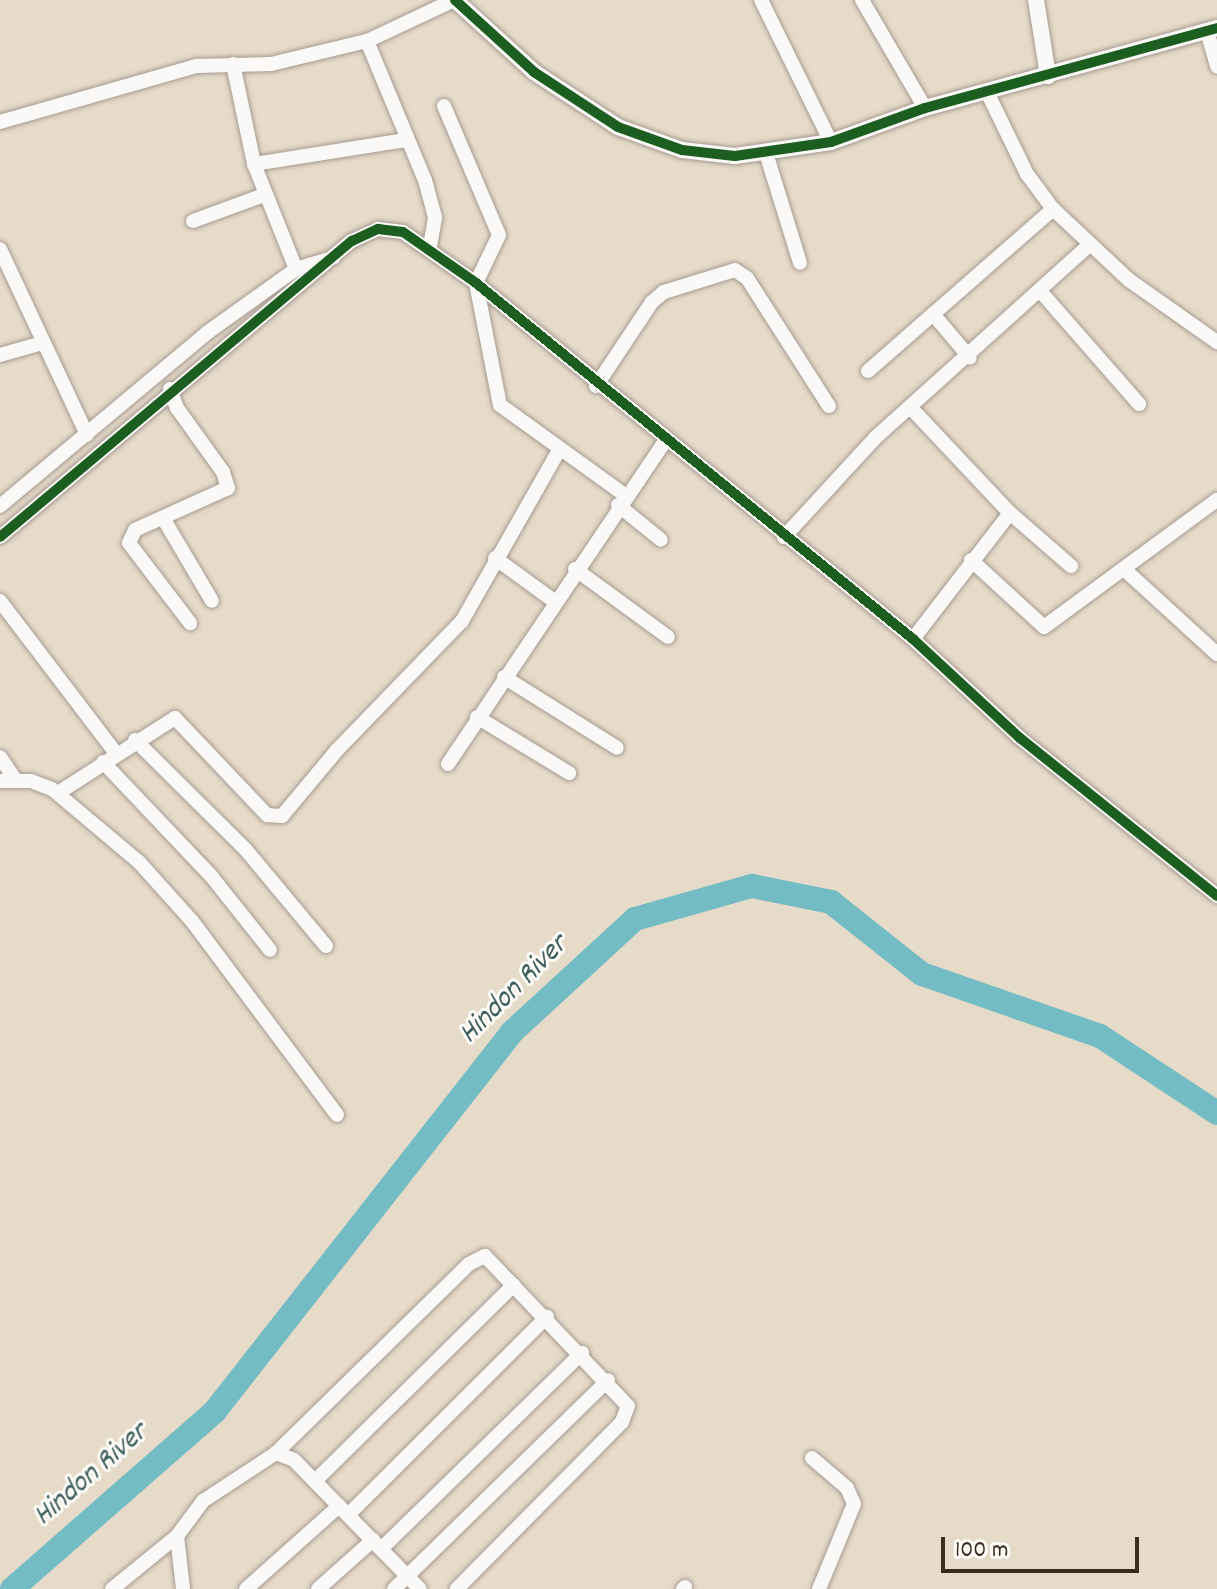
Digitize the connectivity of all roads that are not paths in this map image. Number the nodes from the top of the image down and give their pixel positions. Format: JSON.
{"nodes":[{"id":1,"x":454,"y":0,"type":"edge"},
{"id":2,"x":761,"y":0,"type":"edge"},
{"id":3,"x":862,"y":0,"type":"edge"},
{"id":4,"x":1036,"y":0,"type":"edge"},
{"id":5,"x":1212,"y":29,"type":"edge"},
{"id":6,"x":367,"y":41,"type":"junction"},
{"id":7,"x":233,"y":64,"type":"junction"},
{"id":8,"x":1217,"y":67,"type":"edge"},
{"id":9,"x":1048,"y":76,"type":"junction"},
{"id":10,"x":987,"y":92,"type":"junction"},
{"id":11,"x":444,"y":106,"type":"dead end"},
{"id":12,"x":925,"y":108,"type":"junction"},
{"id":13,"x":0,"y":122,"type":"edge"},
{"id":14,"x":405,"y":140,"type":"junction"},
{"id":15,"x":831,"y":142,"type":"junction"},
{"id":16,"x":766,"y":153,"type":"junction"},
{"id":17,"x":254,"y":164,"type":"junction"},
{"id":18,"x":264,"y":195,"type":"junction"},
{"id":19,"x":1053,"y":209,"type":"junction"},
{"id":20,"x":193,"y":221,"type":"dead end"},
{"id":21,"x":1089,"y":245,"type":"junction"},
{"id":22,"x":430,"y":247,"type":"junction"},
{"id":23,"x":0,"y":249,"type":"edge"},
{"id":24,"x":333,"y":258,"type":"junction"},
{"id":25,"x":800,"y":263,"type":"dead end"},
{"id":26,"x":296,"y":269,"type":"junction"},
{"id":27,"x":476,"y":283,"type":"junction"},
{"id":28,"x":1041,"y":292,"type":"junction"},
{"id":29,"x":933,"y":314,"type":"junction"},
{"id":30,"x":1217,"y":342,"type":"edge"},
{"id":31,"x":42,"y":343,"type":"junction"},
{"id":32,"x":0,"y":355,"type":"edge"},
{"id":33,"x":970,"y":358,"type":"junction"},
{"id":34,"x":868,"y":371,"type":"dead end"},
{"id":35,"x":596,"y":386,"type":"junction"},
{"id":36,"x":170,"y":389,"type":"junction"},
{"id":37,"x":1139,"y":404,"type":"dead end"},
{"id":38,"x":829,"y":406,"type":"dead end"},
{"id":39,"x":910,"y":407,"type":"junction"},
{"id":40,"x":87,"y":435,"type":"junction"},
{"id":41,"x":665,"y":441,"type":"junction"},
{"id":42,"x":559,"y":450,"type":"junction"},
{"id":43,"x":622,"y":500,"type":"junction"},
{"id":44,"x":1217,"y":500,"type":"edge"},
{"id":45,"x":0,"y":506,"type":"edge"},
{"id":46,"x":1010,"y":513,"type":"junction"},
{"id":47,"x":163,"y":518,"type":"junction"},
{"id":48,"x":0,"y":537,"type":"edge"},
{"id":49,"x":784,"y":537,"type":"junction"},
{"id":50,"x":661,"y":540,"type":"dead end"},
{"id":51,"x":495,"y":558,"type":"junction"},
{"id":52,"x":971,"y":560,"type":"junction"},
{"id":53,"x":1071,"y":566,"type":"dead end"},
{"id":54,"x":575,"y":569,"type":"junction"},
{"id":55,"x":1125,"y":570,"type":"junction"},
{"id":56,"x":0,"y":601,"type":"edge"},
{"id":57,"x":212,"y":601,"type":"dead end"},
{"id":58,"x":554,"y":601,"type":"junction"},
{"id":59,"x":190,"y":623,"type":"dead end"},
{"id":60,"x":668,"y":637,"type":"dead end"},
{"id":61,"x":913,"y":639,"type":"junction"},
{"id":62,"x":1217,"y":654,"type":"edge"},
{"id":63,"x":504,"y":677,"type":"junction"},
{"id":64,"x":477,"y":717,"type":"junction"},
{"id":65,"x":135,"y":740,"type":"junction"},
{"id":66,"x":617,"y":748,"type":"dead end"},
{"id":67,"x":116,"y":753,"type":"junction"},
{"id":68,"x":0,"y":757,"type":"edge"},
{"id":69,"x":103,"y":762,"type":"junction"},
{"id":70,"x":448,"y":764,"type":"dead end"},
{"id":71,"x":569,"y":773,"type":"dead end"},
{"id":72,"x":8,"y":780,"type":"edge"},
{"id":73,"x":58,"y":793,"type":"junction"},
{"id":74,"x":1217,"y":896,"type":"edge"},
{"id":75,"x":326,"y":946,"type":"dead end"},
{"id":76,"x":270,"y":950,"type":"dead end"},
{"id":77,"x":337,"y":1115,"type":"dead end"},
{"id":78,"x":514,"y":1285,"type":"junction"},
{"id":79,"x":547,"y":1317,"type":"junction"},
{"id":80,"x":582,"y":1353,"type":"junction"},
{"id":81,"x":608,"y":1380,"type":"junction"},
{"id":82,"x":276,"y":1453,"type":"junction"},
{"id":83,"x":812,"y":1458,"type":"dead end"},
{"id":84,"x":315,"y":1481,"type":"junction"},
{"id":85,"x":344,"y":1510,"type":"junction"},
{"id":86,"x":177,"y":1536,"type":"junction"},
{"id":87,"x":377,"y":1545,"type":"junction"},
{"id":88,"x":408,"y":1577,"type":"junction"},
{"id":89,"x":112,"y":1589,"type":"edge"},
{"id":90,"x":183,"y":1589,"type":"edge"},
{"id":91,"x":246,"y":1589,"type":"edge"},
{"id":92,"x":318,"y":1589,"type":"edge"},
{"id":93,"x":394,"y":1589,"type":"edge"},
{"id":94,"x":420,"y":1589,"type":"edge"},
{"id":95,"x":457,"y":1589,"type":"edge"},
{"id":96,"x":819,"y":1589,"type":"edge"}],
"edges":[{"from":1,"to":6,"type":"street"},
{"from":1,"to":16,"type":"street"},
{"from":2,"to":15,"type":"street"},
{"from":3,"to":12,"type":"street"},
{"from":4,"to":9,"type":"street"},
{"from":5,"to":8,"type":"street"},
{"from":5,"to":9,"type":"street"},
{"from":6,"to":7,"type":"street"},
{"from":6,"to":14,"type":"street"},
{"from":7,"to":13,"type":"street"},
{"from":7,"to":17,"type":"street"},
{"from":9,"to":10,"type":"street"},
{"from":10,"to":12,"type":"street"},
{"from":10,"to":19,"type":"street"},
{"from":11,"to":27,"type":"street"},
{"from":12,"to":15,"type":"street"},
{"from":14,"to":17,"type":"street"},
{"from":14,"to":22,"type":"street"},
{"from":15,"to":16,"type":"street"},
{"from":16,"to":25,"type":"street"},
{"from":17,"to":18,"type":"street"},
{"from":18,"to":20,"type":"street"},
{"from":18,"to":26,"type":"street"},
{"from":19,"to":21,"type":"street"},
{"from":19,"to":29,"type":"street"},
{"from":21,"to":28,"type":"street"},
{"from":21,"to":30,"type":"street"},
{"from":22,"to":24,"type":"street"},
{"from":22,"to":27,"type":"street"},
{"from":23,"to":31,"type":"street"},
{"from":24,"to":26,"type":"street"},
{"from":24,"to":36,"type":"street"},
{"from":26,"to":40,"type":"street"},
{"from":27,"to":35,"type":"street"},
{"from":27,"to":42,"type":"street"},
{"from":28,"to":33,"type":"street"},
{"from":28,"to":37,"type":"street"},
{"from":29,"to":33,"type":"street"},
{"from":29,"to":34,"type":"street"},
{"from":31,"to":32,"type":"street"},
{"from":31,"to":40,"type":"street"},
{"from":33,"to":39,"type":"street"},
{"from":35,"to":38,"type":"street"},
{"from":35,"to":41,"type":"street"},
{"from":36,"to":47,"type":"street"},
{"from":36,"to":48,"type":"street"},
{"from":39,"to":46,"type":"street"},
{"from":39,"to":49,"type":"street"},
{"from":40,"to":45,"type":"street"},
{"from":41,"to":43,"type":"street"},
{"from":41,"to":49,"type":"street"},
{"from":42,"to":43,"type":"street"},
{"from":42,"to":51,"type":"street"},
{"from":43,"to":50,"type":"street"},
{"from":43,"to":54,"type":"street"},
{"from":44,"to":55,"type":"street"},
{"from":46,"to":52,"type":"street"},
{"from":46,"to":53,"type":"street"},
{"from":47,"to":57,"type":"street"},
{"from":47,"to":59,"type":"street"},
{"from":49,"to":61,"type":"street"},
{"from":51,"to":58,"type":"street"},
{"from":51,"to":65,"type":"street"},
{"from":52,"to":55,"type":"street"},
{"from":52,"to":61,"type":"street"},
{"from":54,"to":58,"type":"street"},
{"from":54,"to":60,"type":"street"},
{"from":55,"to":62,"type":"street"},
{"from":56,"to":67,"type":"street"},
{"from":58,"to":63,"type":"street"},
{"from":61,"to":74,"type":"street"},
{"from":63,"to":64,"type":"street"},
{"from":63,"to":66,"type":"street"},
{"from":64,"to":70,"type":"street"},
{"from":64,"to":71,"type":"street"},
{"from":65,"to":67,"type":"street"},
{"from":65,"to":75,"type":"street"},
{"from":67,"to":69,"type":"street"},
{"from":68,"to":72,"type":"street"},
{"from":69,"to":73,"type":"street"},
{"from":69,"to":76,"type":"street"},
{"from":72,"to":73,"type":"street"},
{"from":73,"to":77,"type":"street"},
{"from":78,"to":79,"type":"street"},
{"from":78,"to":82,"type":"street"},
{"from":78,"to":84,"type":"street"},
{"from":79,"to":80,"type":"street"},
{"from":79,"to":85,"type":"street"},
{"from":80,"to":81,"type":"street"},
{"from":80,"to":87,"type":"street"},
{"from":81,"to":88,"type":"street"},
{"from":81,"to":95,"type":"street"},
{"from":82,"to":84,"type":"street"},
{"from":82,"to":86,"type":"street"},
{"from":83,"to":96,"type":"street"},
{"from":84,"to":85,"type":"street"},
{"from":85,"to":87,"type":"street"},
{"from":85,"to":91,"type":"street"},
{"from":86,"to":89,"type":"street"},
{"from":86,"to":90,"type":"street"},
{"from":87,"to":88,"type":"street"},
{"from":87,"to":92,"type":"street"},
{"from":88,"to":93,"type":"street"},
{"from":88,"to":94,"type":"street"}]}
